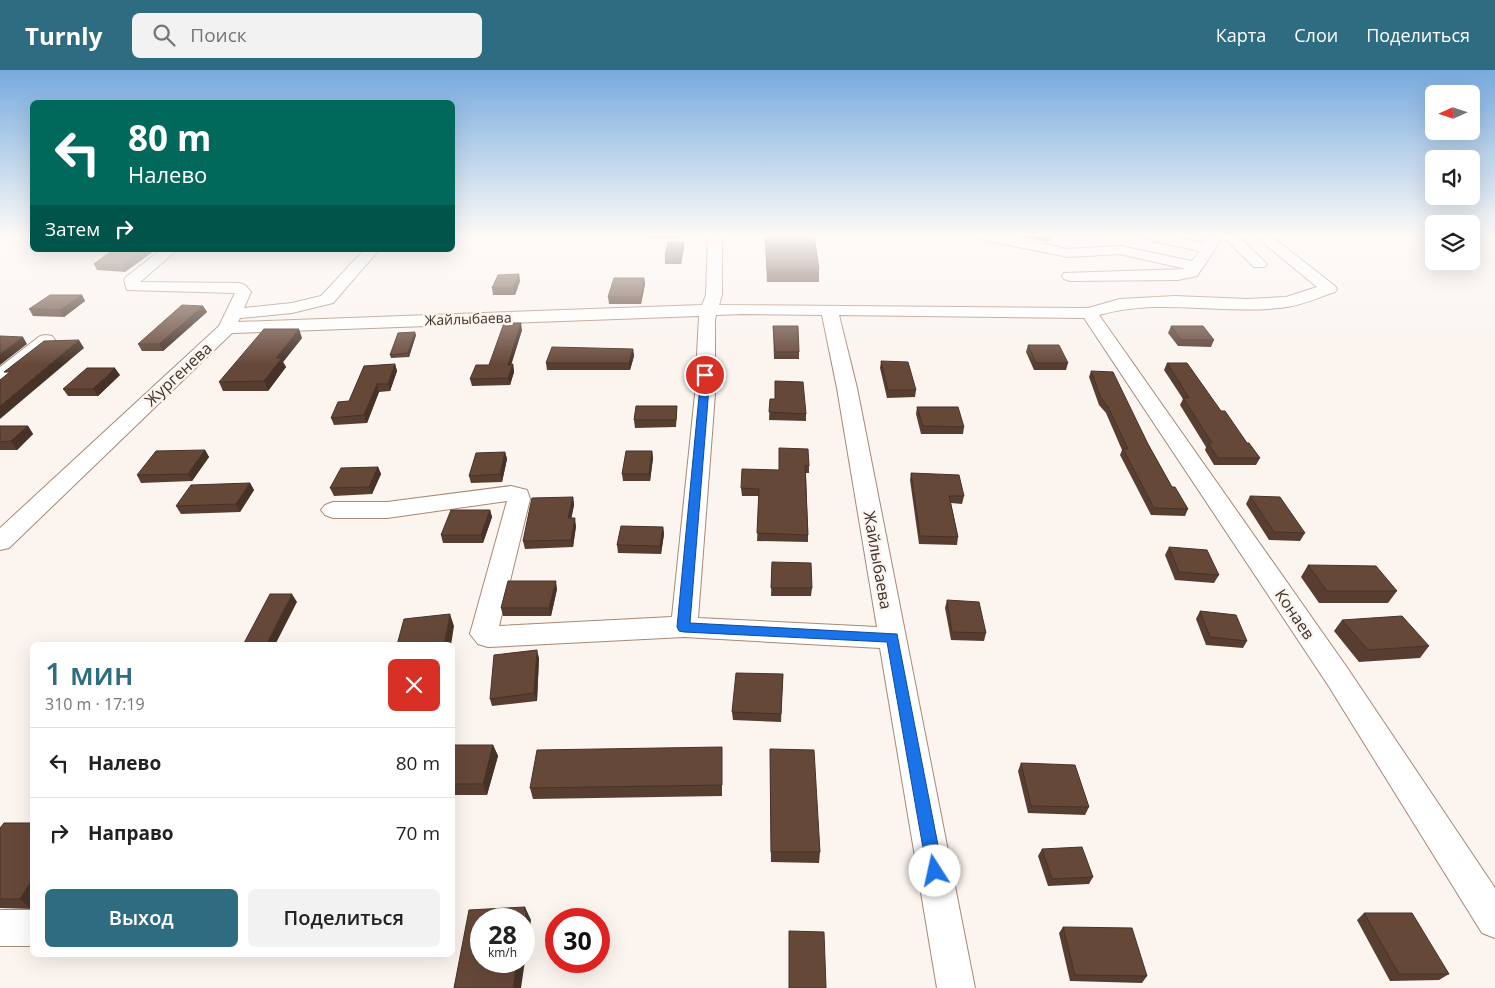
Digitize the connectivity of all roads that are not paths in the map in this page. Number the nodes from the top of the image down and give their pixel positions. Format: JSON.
{"nodes":[{"id":1,"x":133,"y":279,"type":"edge"},
{"id":2,"x":346,"y":279,"type":"edge"},
{"id":3,"x":714,"y":279,"type":"edge"},
{"id":4,"x":1317,"y":279,"type":"edge"},
{"id":5,"x":327,"y":300,"type":"junction"},
{"id":6,"x":709,"y":310,"type":"junction"},
{"id":7,"x":829,"y":310,"type":"junction"},
{"id":8,"x":1089,"y":312,"type":"junction"},
{"id":9,"x":230,"y":321,"type":"junction"},
{"id":10,"x":308,"y":325,"type":"junction"},
{"id":11,"x":46,"y":340,"type":"edge"},
{"id":12,"x":0,"y":376,"type":"edge"},
{"id":13,"x":333,"y":510,"type":"dead end"},
{"id":14,"x":0,"y":542,"type":"edge"},
{"id":15,"x":684,"y":627,"type":"junction"},
{"id":16,"x":893,"y":638,"type":"junction"},
{"id":17,"x":1495,"y":920,"type":"edge"},
{"id":18,"x":0,"y":928,"type":"edge"},
{"id":19,"x":30,"y":928,"type":"edge"},
{"id":20,"x":956,"y":988,"type":"edge"}],
"edges":[{"from":1,"to":9,"type":"street"},
{"from":2,"to":5,"type":"street"},
{"from":3,"to":6,"type":"street"},
{"from":4,"to":8,"type":"street"},
{"from":5,"to":9,"type":"street"},
{"from":5,"to":10,"type":"street"},
{"from":6,"to":7,"type":"street","name":"Жайлыбаева"},
{"from":6,"to":10,"type":"street","name":"Жайлыбаева"},
{"from":6,"to":15,"type":"street"},
{"from":7,"to":8,"type":"street"},
{"from":7,"to":16,"type":"street","name":"Жайлыбаева"},
{"from":8,"to":17,"type":"street","name":"Конаев"},
{"from":9,"to":10,"type":"street","name":"Жайлыбаева"},
{"from":9,"to":14,"type":"street","name":"Жургенева"},
{"from":11,"to":12,"type":"street"},
{"from":13,"to":15,"type":"street"},
{"from":15,"to":16,"type":"street"},
{"from":16,"to":20,"type":"street","name":"Жайлыбаева"},
{"from":18,"to":19,"type":"street"}]}
